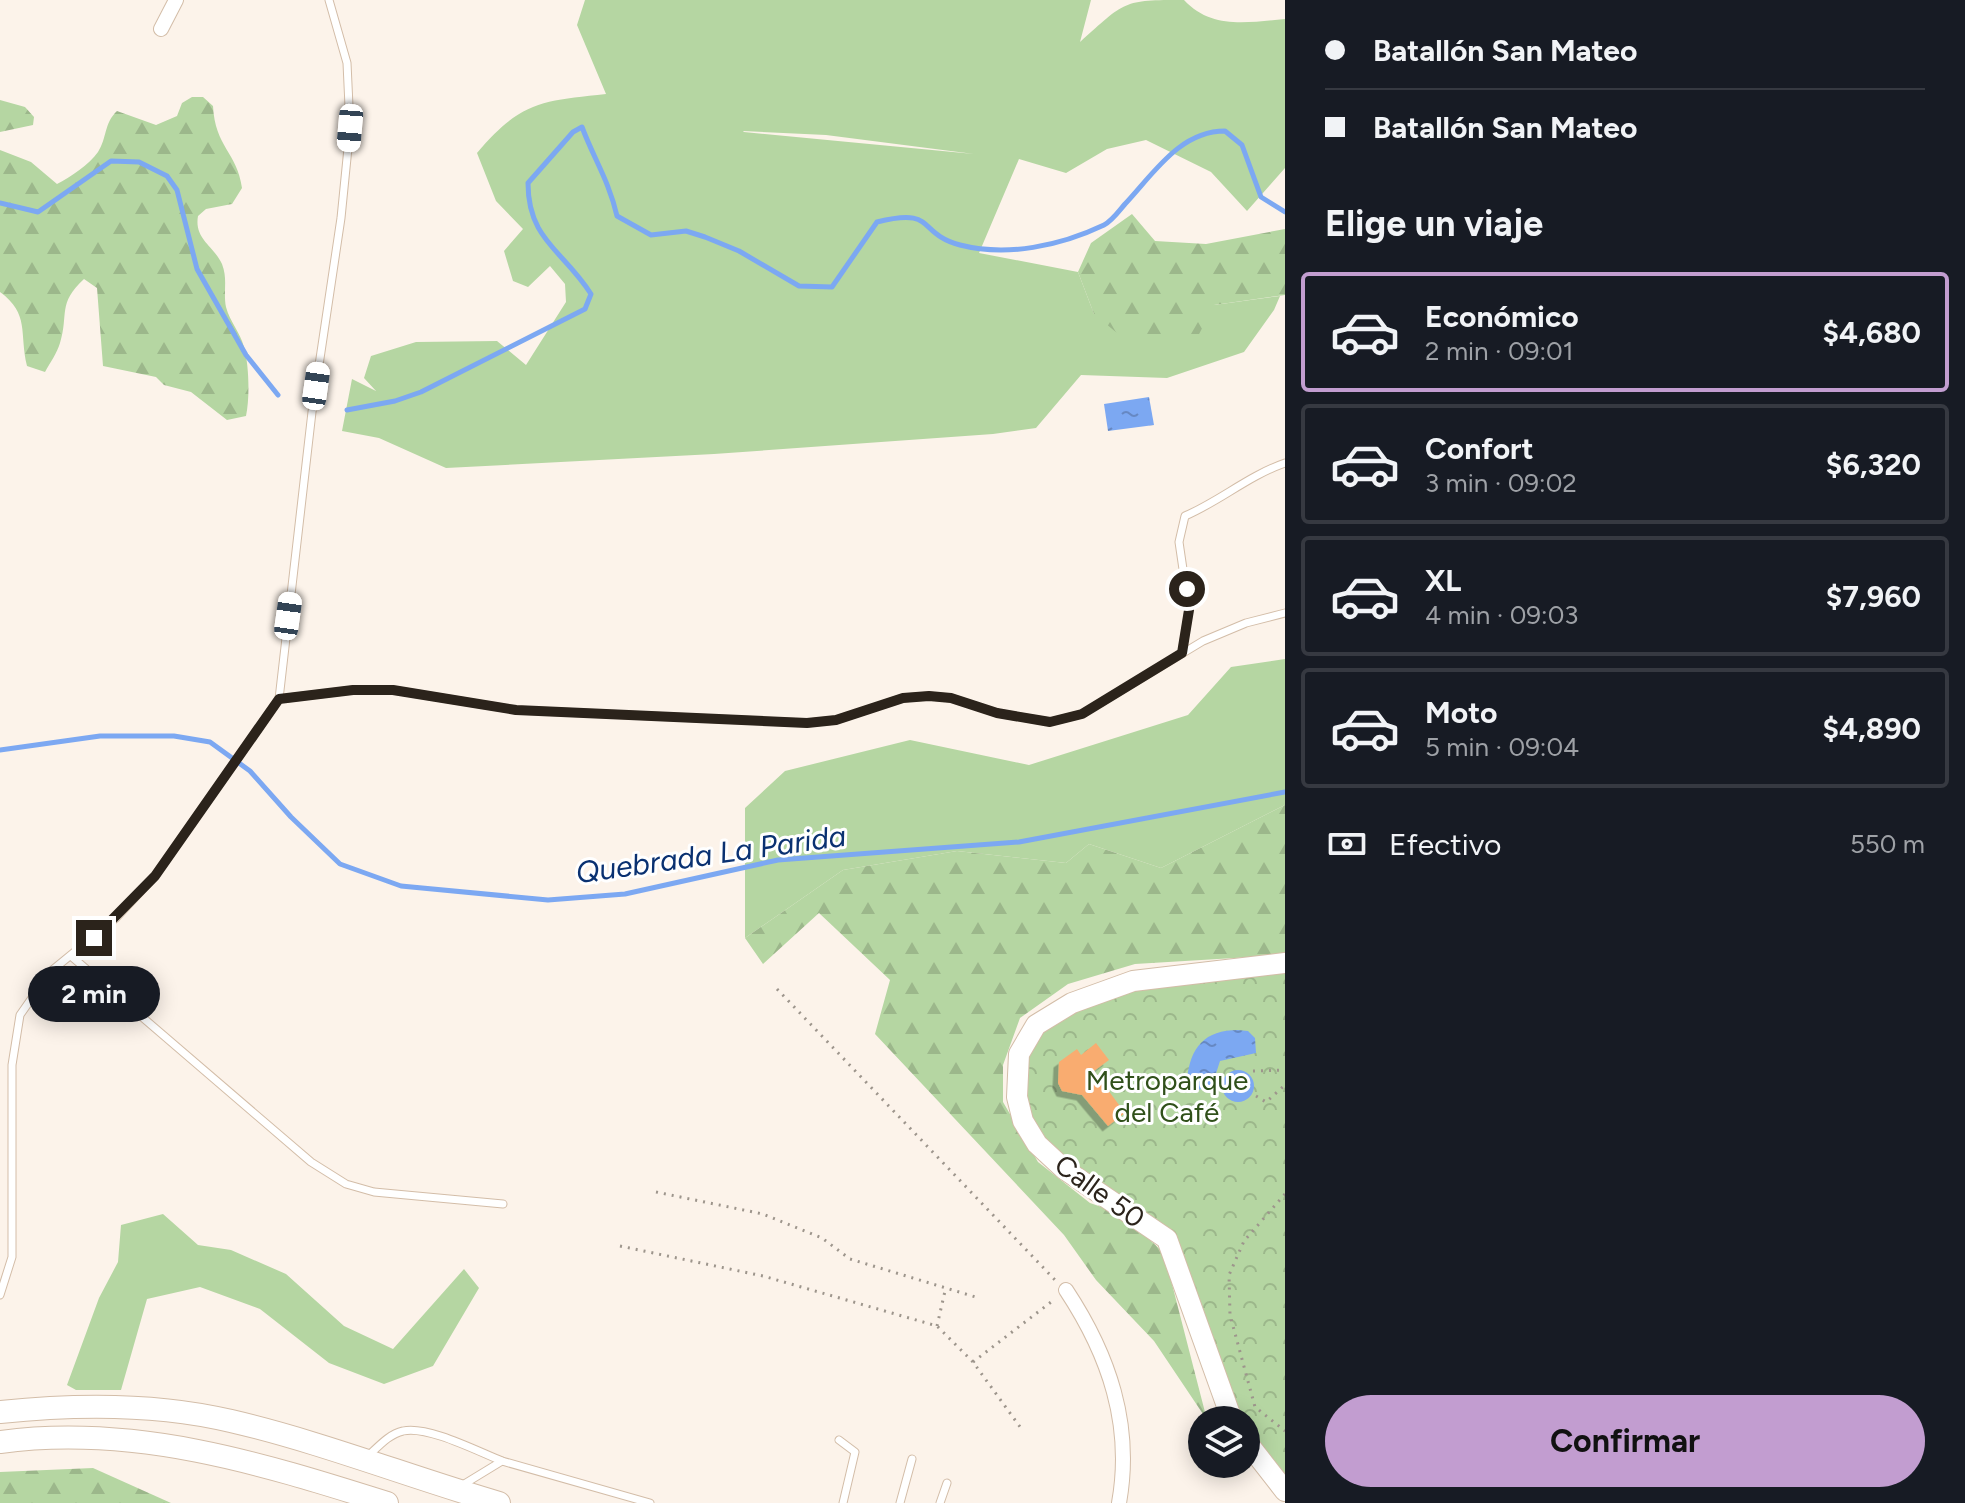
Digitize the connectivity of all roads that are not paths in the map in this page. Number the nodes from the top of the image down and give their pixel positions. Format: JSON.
{"nodes":[{"id":1,"x":176,"y":0,"type":"edge"},
{"id":2,"x":329,"y":0,"type":"edge"},
{"id":3,"x":161,"y":29,"type":"dead end"},
{"id":4,"x":1285,"y":463,"type":"edge"},
{"id":5,"x":1285,"y":613,"type":"edge"},
{"id":6,"x":1182,"y":653,"type":"junction"},
{"id":7,"x":279,"y":699,"type":"junction"},
{"id":8,"x":71,"y":956,"type":"junction"},
{"id":9,"x":1285,"y":963,"type":"edge"},
{"id":10,"x":503,"y":1204,"type":"dead end"},
{"id":11,"x":1066,"y":1290,"type":"road end"},
{"id":12,"x":0,"y":1295,"type":"edge"},
{"id":13,"x":1227,"y":1406,"type":"edge"},
{"id":14,"x":0,"y":1412,"type":"edge"},
{"id":15,"x":839,"y":1440,"type":"dead end"},
{"id":16,"x":0,"y":1442,"type":"edge"},
{"id":17,"x":912,"y":1459,"type":"dead end"},
{"id":18,"x":1260,"y":1459,"type":"edge"},
{"id":19,"x":363,"y":1461,"type":"junction"},
{"id":20,"x":502,"y":1461,"type":"junction"},
{"id":21,"x":947,"y":1483,"type":"dead end"},
{"id":22,"x":455,"y":1490,"type":"junction"},
{"id":23,"x":1285,"y":1491,"type":"edge"},
{"id":24,"x":387,"y":1503,"type":"edge"},
{"id":25,"x":499,"y":1503,"type":"edge"},
{"id":26,"x":650,"y":1503,"type":"edge"},
{"id":27,"x":843,"y":1503,"type":"edge"},
{"id":28,"x":900,"y":1503,"type":"edge"},
{"id":29,"x":940,"y":1503,"type":"edge"},
{"id":30,"x":1119,"y":1503,"type":"edge"}],
"edges":[{"from":1,"to":3,"type":"street"},
{"from":2,"to":7,"type":"lane"},
{"from":4,"to":6,"type":"lane"},
{"from":5,"to":6,"type":"lane"},
{"from":6,"to":7,"type":"lane"},
{"from":7,"to":8,"type":"lane"},
{"from":8,"to":10,"type":"lane"},
{"from":8,"to":12,"type":"lane"},
{"from":9,"to":13,"type":"street","name":"Calle 50"},
{"from":11,"to":30,"type":"street"},
{"from":14,"to":19,"type":"main road"},
{"from":15,"to":27,"type":"lane"},
{"from":16,"to":24,"type":"main road"},
{"from":17,"to":28,"type":"lane"},
{"from":18,"to":23,"type":"street"},
{"from":19,"to":20,"type":"lane"},
{"from":19,"to":22,"type":"main road"},
{"from":20,"to":22,"type":"lane"},
{"from":20,"to":26,"type":"lane"},
{"from":21,"to":29,"type":"lane"},
{"from":22,"to":25,"type":"main road"}]}
